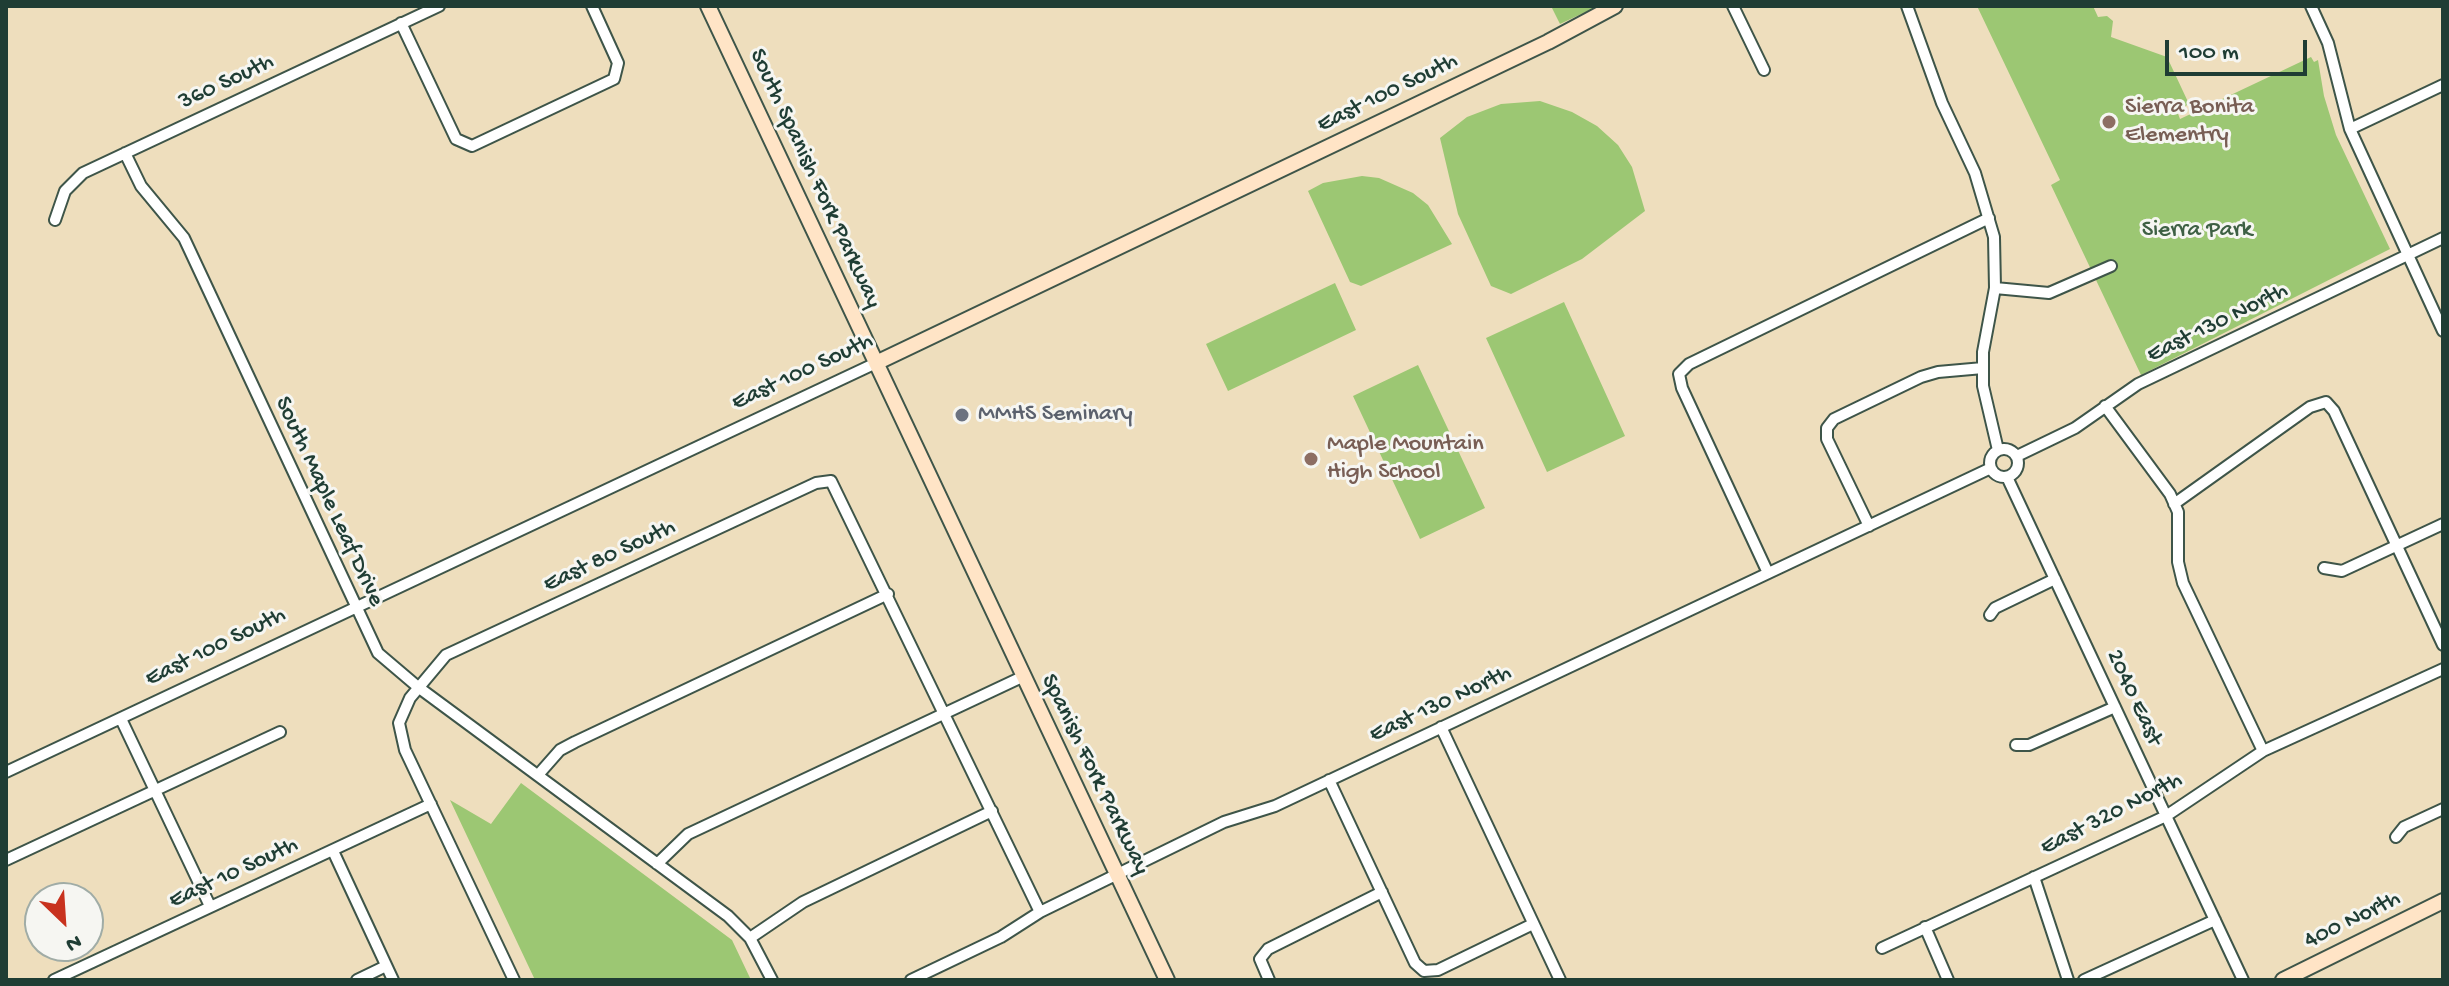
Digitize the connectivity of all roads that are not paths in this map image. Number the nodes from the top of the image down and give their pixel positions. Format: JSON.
{"nodes":[{"id":1,"x":439,"y":6,"type":"edge"},
{"id":2,"x":592,"y":6,"type":"edge"},
{"id":3,"x":708,"y":6,"type":"edge"},
{"id":4,"x":1615,"y":6,"type":"edge"},
{"id":5,"x":1733,"y":6,"type":"edge"},
{"id":6,"x":1907,"y":6,"type":"edge"},
{"id":7,"x":2311,"y":6,"type":"edge"},
{"id":8,"x":401,"y":23,"type":"junction"},
{"id":9,"x":1764,"y":70,"type":"dead end"},
{"id":10,"x":2443,"y":85,"type":"edge"},
{"id":11,"x":2350,"y":129,"type":"junction"},
{"id":12,"x":125,"y":153,"type":"junction"},
{"id":13,"x":1989,"y":218,"type":"junction"},
{"id":14,"x":55,"y":220,"type":"dead end"},
{"id":15,"x":2443,"y":238,"type":"edge"},
{"id":16,"x":2407,"y":256,"type":"junction"},
{"id":17,"x":2111,"y":266,"type":"dead end"},
{"id":18,"x":1995,"y":288,"type":"junction"},
{"id":19,"x":2443,"y":331,"type":"edge"},
{"id":20,"x":876,"y":363,"type":"junction"},
{"id":21,"x":1983,"y":368,"type":"junction"},
{"id":22,"x":2105,"y":406,"type":"junction"},
{"id":23,"x":1998,"y":450,"type":"junction"},
{"id":24,"x":2017,"y":456,"type":"junction"},
{"id":25,"x":1991,"y":468,"type":"junction"},
{"id":26,"x":2007,"y":477,"type":"junction"},
{"id":27,"x":2174,"y":504,"type":"junction"},
{"id":28,"x":2443,"y":524,"type":"edge"},
{"id":29,"x":1869,"y":526,"type":"junction"},
{"id":30,"x":2397,"y":546,"type":"junction"},
{"id":31,"x":2324,"y":568,"type":"dead end"},
{"id":32,"x":1768,"y":573,"type":"junction"},
{"id":33,"x":2055,"y":579,"type":"junction"},
{"id":34,"x":982,"y":588,"type":"joint"},
{"id":35,"x":888,"y":594,"type":"junction"},
{"id":36,"x":354,"y":606,"type":"junction"},
{"id":37,"x":1990,"y":615,"type":"dead end"},
{"id":38,"x":2443,"y":645,"type":"edge"},
{"id":39,"x":2443,"y":669,"type":"edge"},
{"id":40,"x":1022,"y":677,"type":"junction"},
{"id":41,"x":418,"y":687,"type":"junction"},
{"id":42,"x":2115,"y":707,"type":"junction"},
{"id":43,"x":945,"y":713,"type":"junction"},
{"id":44,"x":121,"y":719,"type":"junction"},
{"id":45,"x":1441,"y":727,"type":"junction"},
{"id":46,"x":280,"y":732,"type":"dead end"},
{"id":47,"x":2016,"y":745,"type":"dead end"},
{"id":48,"x":2263,"y":751,"type":"junction"},
{"id":49,"x":6,"y":772,"type":"edge"},
{"id":50,"x":538,"y":775,"type":"junction"},
{"id":51,"x":1329,"y":780,"type":"junction"},
{"id":52,"x":155,"y":790,"type":"junction"},
{"id":53,"x":431,"y":804,"type":"junction"},
{"id":54,"x":2443,"y":809,"type":"edge"},
{"id":55,"x":992,"y":811,"type":"junction"},
{"id":56,"x":2166,"y":816,"type":"junction"},
{"id":57,"x":2396,"y":837,"type":"dead end"},
{"id":58,"x":333,"y":851,"type":"junction"},
{"id":59,"x":6,"y":860,"type":"edge"},
{"id":60,"x":657,"y":864,"type":"junction"},
{"id":61,"x":1117,"y":875,"type":"junction"},
{"id":62,"x":2034,"y":877,"type":"junction"},
{"id":63,"x":1382,"y":892,"type":"junction"},
{"id":64,"x":2443,"y":901,"type":"edge"},
{"id":65,"x":210,"y":906,"type":"junction"},
{"id":66,"x":1040,"y":912,"type":"junction"},
{"id":67,"x":2215,"y":920,"type":"junction"},
{"id":68,"x":1533,"y":924,"type":"junction"},
{"id":69,"x":1925,"y":927,"type":"junction"},
{"id":70,"x":750,"y":938,"type":"junction"},
{"id":71,"x":1882,"y":948,"type":"dead end"},
{"id":72,"x":386,"y":966,"type":"junction"},
{"id":73,"x":54,"y":980,"type":"edge"},
{"id":74,"x":357,"y":980,"type":"edge"},
{"id":75,"x":393,"y":980,"type":"edge"},
{"id":76,"x":514,"y":980,"type":"edge"},
{"id":77,"x":772,"y":980,"type":"edge"},
{"id":78,"x":911,"y":980,"type":"edge"},
{"id":79,"x":1167,"y":980,"type":"edge"},
{"id":80,"x":1269,"y":980,"type":"edge"},
{"id":81,"x":1560,"y":980,"type":"edge"},
{"id":82,"x":1948,"y":980,"type":"edge"},
{"id":83,"x":2068,"y":980,"type":"edge"},
{"id":84,"x":2084,"y":980,"type":"edge"},
{"id":85,"x":2243,"y":980,"type":"edge"},
{"id":86,"x":2283,"y":980,"type":"edge"}],
"edges":[{"from":1,"to":8,"type":"street","name":"360 South"},
{"from":2,"to":8,"type":"street"},
{"from":3,"to":20,"type":"street","name":"South Spanish Fork Parkway"},
{"from":4,"to":20,"type":"street","name":"East 100 South"},
{"from":5,"to":9,"type":"street"},
{"from":6,"to":13,"type":"street"},
{"from":7,"to":11,"type":"street"},
{"from":8,"to":12,"type":"street","name":"360 South"},
{"from":10,"to":11,"type":"street"},
{"from":11,"to":16,"type":"street"},
{"from":12,"to":14,"type":"street","name":"360 South"},
{"from":12,"to":36,"type":"street","name":"South Maple Leaf Drive"},
{"from":13,"to":18,"type":"street"},
{"from":13,"to":32,"type":"street"},
{"from":15,"to":16,"type":"street","name":"East 130 North"},
{"from":16,"to":19,"type":"street"},
{"from":16,"to":22,"type":"street","name":"East 130 North"},
{"from":17,"to":18,"type":"street"},
{"from":18,"to":21,"type":"street"},
{"from":20,"to":34,"type":"street","name":"South Spanish Fork Parkway"},
{"from":20,"to":36,"type":"street","name":"East 100 South"},
{"from":21,"to":23,"type":"street"},
{"from":21,"to":29,"type":"street"},
{"from":22,"to":24,"type":"street","name":"East 130 North"},
{"from":22,"to":27,"type":"street"},
{"from":23,"to":24,"type":"street"},
{"from":23,"to":25,"type":"street"},
{"from":24,"to":26,"type":"street"},
{"from":25,"to":26,"type":"street"},
{"from":25,"to":29,"type":"street","name":"East 130 North"},
{"from":26,"to":33,"type":"street","name":"2040 East"},
{"from":27,"to":30,"type":"street"},
{"from":27,"to":48,"type":"street"},
{"from":28,"to":30,"type":"street"},
{"from":29,"to":32,"type":"street","name":"East 130 North"},
{"from":30,"to":31,"type":"street"},
{"from":30,"to":38,"type":"street"},
{"from":32,"to":45,"type":"street","name":"East 130 North"},
{"from":33,"to":37,"type":"street"},
{"from":33,"to":42,"type":"street","name":"2040 East"},
{"from":34,"to":40,"type":"street","name":"Spanish Fork Parkway"},
{"from":35,"to":41,"type":"street","name":"East 80 South"},
{"from":35,"to":43,"type":"street"},
{"from":35,"to":50,"type":"street"},
{"from":36,"to":41,"type":"street","name":"South Maple Leaf Drive"},
{"from":36,"to":44,"type":"street","name":"East 100 South"},
{"from":39,"to":48,"type":"street","name":"East 320 North"},
{"from":40,"to":43,"type":"street"},
{"from":40,"to":61,"type":"street","name":"Spanish Fork Parkway"},
{"from":41,"to":50,"type":"street","name":"South Maple Leaf Drive"},
{"from":41,"to":53,"type":"street","name":"East 80 South"},
{"from":42,"to":47,"type":"street"},
{"from":42,"to":56,"type":"street","name":"2040 East"},
{"from":43,"to":55,"type":"street"},
{"from":43,"to":60,"type":"street"},
{"from":44,"to":49,"type":"street","name":"East 100 South"},
{"from":44,"to":52,"type":"street"},
{"from":45,"to":51,"type":"street","name":"East 130 North"},
{"from":45,"to":68,"type":"street"},
{"from":46,"to":52,"type":"street"},
{"from":48,"to":56,"type":"street","name":"East 320 North"},
{"from":50,"to":60,"type":"street","name":"South Maple Leaf Drive"},
{"from":51,"to":61,"type":"street","name":"East 130 North"},
{"from":51,"to":63,"type":"street"},
{"from":52,"to":59,"type":"street"},
{"from":52,"to":65,"type":"street"},
{"from":53,"to":58,"type":"street","name":"East 10 South"},
{"from":53,"to":76,"type":"street"},
{"from":54,"to":57,"type":"street"},
{"from":55,"to":66,"type":"street"},
{"from":55,"to":70,"type":"street"},
{"from":56,"to":62,"type":"street","name":"East 320 North"},
{"from":56,"to":67,"type":"street","name":"2040 East"},
{"from":58,"to":65,"type":"street","name":"East 10 South"},
{"from":58,"to":72,"type":"street"},
{"from":60,"to":70,"type":"street","name":"South Maple Leaf Drive"},
{"from":61,"to":66,"type":"street","name":"East 130 North"},
{"from":61,"to":79,"type":"street","name":"Spanish Fork Parkway"},
{"from":62,"to":69,"type":"street","name":"East 320 North"},
{"from":62,"to":83,"type":"street"},
{"from":63,"to":68,"type":"street"},
{"from":63,"to":80,"type":"street"},
{"from":64,"to":86,"type":"street","name":"400 North"},
{"from":65,"to":73,"type":"street","name":"East 10 South"},
{"from":66,"to":78,"type":"street","name":"East 130 North"},
{"from":67,"to":84,"type":"street"},
{"from":67,"to":85,"type":"street","name":"2040 East"},
{"from":68,"to":81,"type":"street"},
{"from":69,"to":71,"type":"street","name":"East 320 North"},
{"from":69,"to":82,"type":"street"},
{"from":70,"to":77,"type":"street","name":"South Maple Leaf Drive"},
{"from":72,"to":74,"type":"street"},
{"from":72,"to":75,"type":"street"}]}
